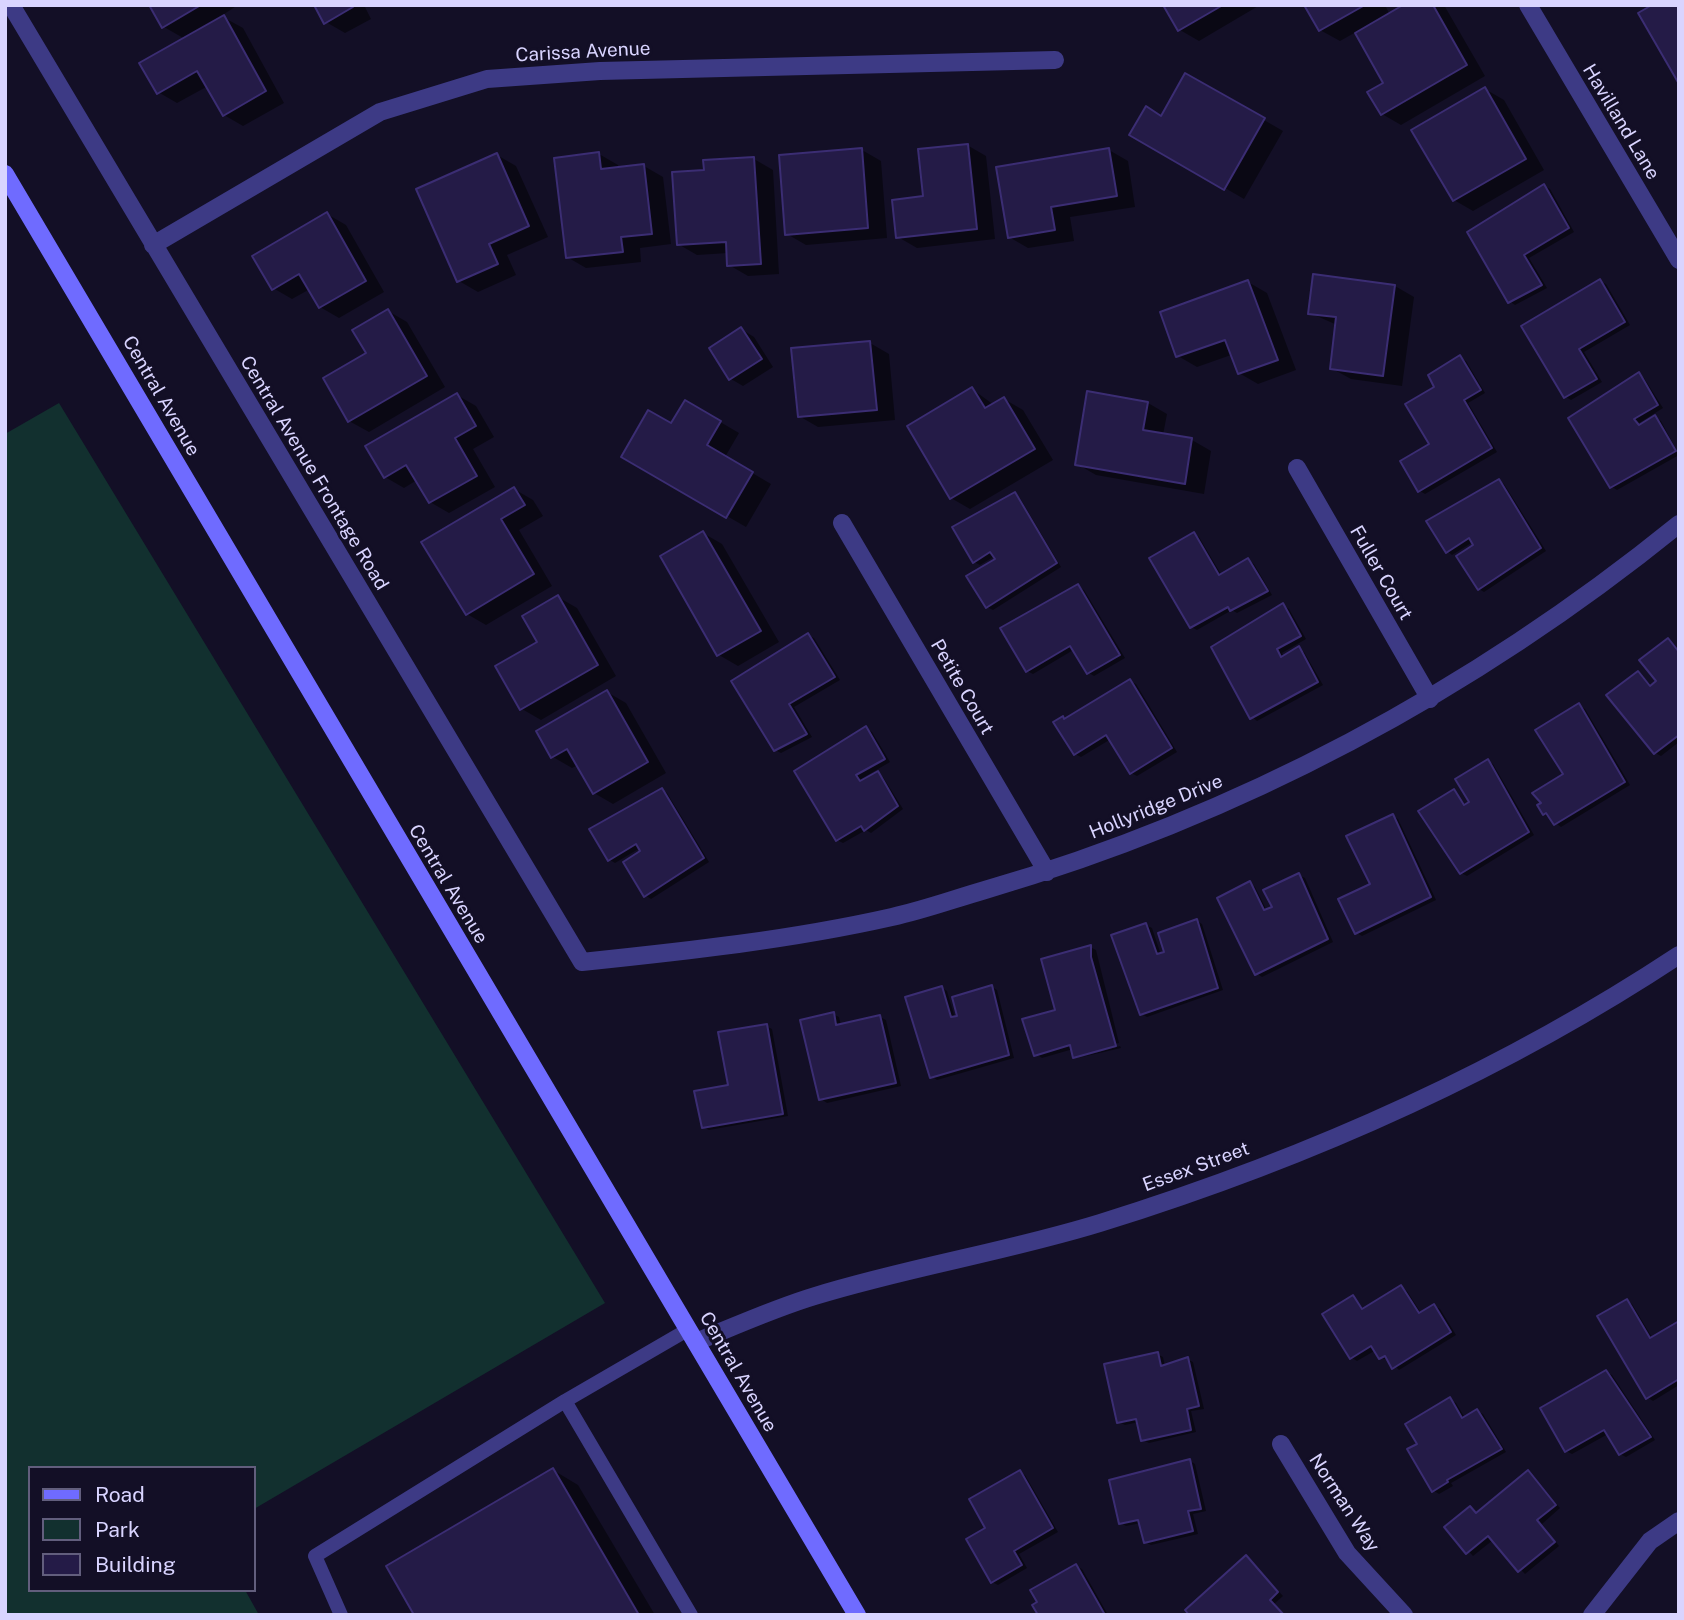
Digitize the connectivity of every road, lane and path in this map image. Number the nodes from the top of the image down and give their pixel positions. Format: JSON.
{"nodes":[{"id":1,"x":11,"y":5,"type":"edge"},
{"id":2,"x":1528,"y":5,"type":"edge"},
{"id":3,"x":1055,"y":60,"type":"dead end"},
{"id":4,"x":5,"y":174,"type":"edge"},
{"id":5,"x":153,"y":245,"type":"junction"},
{"id":6,"x":1679,"y":260,"type":"edge"},
{"id":7,"x":1297,"y":468,"type":"dead end"},
{"id":8,"x":842,"y":523,"type":"dead end"},
{"id":9,"x":1679,"y":524,"type":"edge"},
{"id":10,"x":1430,"y":699,"type":"junction"},
{"id":11,"x":1047,"y":872,"type":"junction"},
{"id":12,"x":1679,"y":955,"type":"edge"},
{"id":13,"x":582,"y":962,"type":"joint"},
{"id":14,"x":692,"y":1335,"type":"junction"},
{"id":15,"x":565,"y":1401,"type":"junction"},
{"id":16,"x":1280,"y":1444,"type":"dead end"},
{"id":17,"x":1679,"y":1521,"type":"edge"},
{"id":18,"x":341,"y":1615,"type":"edge"},
{"id":19,"x":691,"y":1615,"type":"edge"},
{"id":20,"x":857,"y":1615,"type":"edge"},
{"id":21,"x":1404,"y":1615,"type":"edge"},
{"id":22,"x":1592,"y":1615,"type":"edge"}],
"edges":[{"from":1,"to":5,"type":"street","name":"Central Avenue Frontage Road"},
{"from":2,"to":6,"type":"street","name":"Havilland Lane"},
{"from":3,"to":5,"type":"street","name":"Carissa Avenue"},
{"from":4,"to":14,"type":"main road","name":"Central Avenue"},
{"from":5,"to":13,"type":"street","name":"Central Avenue Frontage Road"},
{"from":7,"to":10,"type":"street","name":"Fuller Court"},
{"from":8,"to":11,"type":"street","name":"Petite Court"},
{"from":9,"to":10,"type":"street","name":"Hollyridge Drive"},
{"from":10,"to":11,"type":"street","name":"Hollyridge Drive"},
{"from":11,"to":13,"type":"street","name":"Hollyridge Drive"},
{"from":12,"to":14,"type":"street","name":"Essex Street"},
{"from":14,"to":15,"type":"lane"},
{"from":14,"to":20,"type":"main road","name":"Central Avenue"},
{"from":15,"to":18,"type":"lane"},
{"from":15,"to":19,"type":"lane"},
{"from":16,"to":21,"type":"street","name":"Norman Way"},
{"from":17,"to":22,"type":"street"}]}
